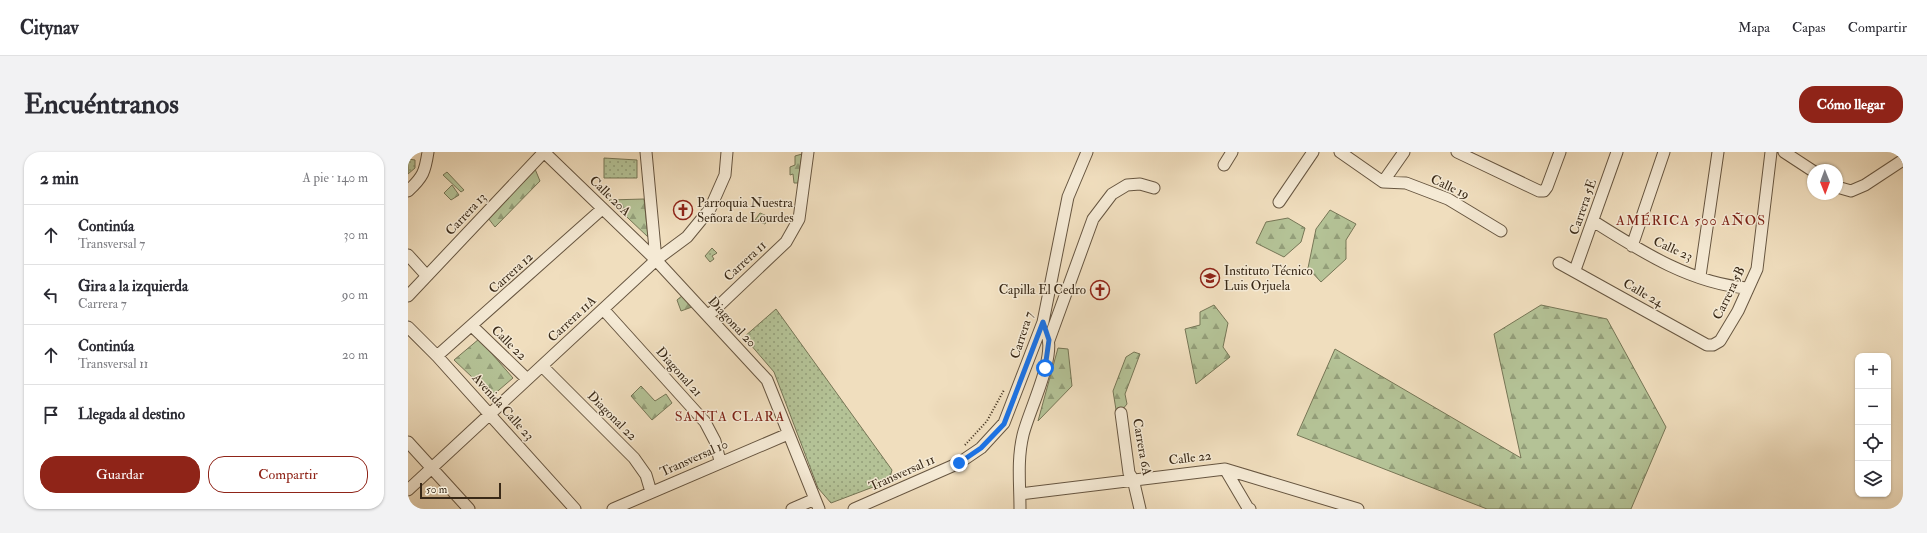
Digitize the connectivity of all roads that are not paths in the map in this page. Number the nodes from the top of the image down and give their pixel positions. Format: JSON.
{"nodes":[{"id":1,"x":428,"y":152,"type":"edge"},
{"id":2,"x":544,"y":152,"type":"edge"},
{"id":3,"x":646,"y":152,"type":"edge"},
{"id":4,"x":727,"y":152,"type":"edge"},
{"id":5,"x":808,"y":152,"type":"edge"},
{"id":6,"x":1087,"y":152,"type":"edge"},
{"id":7,"x":1232,"y":152,"type":"edge"},
{"id":8,"x":1313,"y":152,"type":"edge"},
{"id":9,"x":1340,"y":152,"type":"edge"},
{"id":10,"x":1404,"y":152,"type":"edge"},
{"id":11,"x":1457,"y":152,"type":"edge"},
{"id":12,"x":1560,"y":152,"type":"edge"},
{"id":13,"x":1617,"y":152,"type":"edge"},
{"id":14,"x":1664,"y":152,"type":"edge"},
{"id":15,"x":1718,"y":152,"type":"edge"},
{"id":16,"x":1771,"y":152,"type":"edge"},
{"id":17,"x":1784,"y":152,"type":"edge"},
{"id":18,"x":1903,"y":160,"type":"edge"},
{"id":19,"x":1224,"y":165,"type":"dead end"},
{"id":20,"x":1807,"y":167,"type":"edge"},
{"id":21,"x":1382,"y":182,"type":"junction"},
{"id":22,"x":1154,"y":188,"type":"dead end"},
{"id":23,"x":1843,"y":189,"type":"edge"},
{"id":24,"x":408,"y":191,"type":"edge"},
{"id":25,"x":1279,"y":202,"type":"dead end"},
{"id":26,"x":602,"y":210,"type":"junction"},
{"id":27,"x":1593,"y":221,"type":"junction"},
{"id":28,"x":1502,"y":230,"type":"dead end"},
{"id":29,"x":1632,"y":246,"type":"junction"},
{"id":30,"x":408,"y":255,"type":"edge"},
{"id":31,"x":656,"y":260,"type":"junction"},
{"id":32,"x":1559,"y":263,"type":"dead end"},
{"id":33,"x":1575,"y":270,"type":"junction"},
{"id":34,"x":427,"y":276,"type":"junction"},
{"id":35,"x":1700,"y":276,"type":"junction"},
{"id":36,"x":1748,"y":288,"type":"junction"},
{"id":37,"x":408,"y":296,"type":"edge"},
{"id":38,"x":603,"y":309,"type":"junction"},
{"id":39,"x":708,"y":316,"type":"junction"},
{"id":40,"x":1043,"y":322,"type":"junction"},
{"id":41,"x":472,"y":326,"type":"junction"},
{"id":42,"x":408,"y":327,"type":"edge"},
{"id":43,"x":1049,"y":340,"type":"junction"},
{"id":44,"x":1713,"y":345,"type":"joint"},
{"id":45,"x":438,"y":356,"type":"junction"},
{"id":46,"x":542,"y":366,"type":"junction"},
{"id":47,"x":527,"y":380,"type":"junction"},
{"id":48,"x":1121,"y":413,"type":"dead end"},
{"id":49,"x":490,"y":414,"type":"junction"},
{"id":50,"x":788,"y":434,"type":"junction"},
{"id":51,"x":408,"y":442,"type":"edge"},
{"id":52,"x":981,"y":448,"type":"joint"},
{"id":53,"x":720,"y":461,"type":"junction"},
{"id":54,"x":432,"y":468,"type":"junction"},
{"id":55,"x":1225,"y":469,"type":"junction"},
{"id":56,"x":1133,"y":479,"type":"junction"},
{"id":57,"x":408,"y":490,"type":"edge"},
{"id":58,"x":651,"y":492,"type":"junction"},
{"id":59,"x":1020,"y":494,"type":"junction"},
{"id":60,"x":817,"y":504,"type":"edge"},
{"id":61,"x":469,"y":509,"type":"edge"},
{"id":62,"x":575,"y":509,"type":"edge"},
{"id":63,"x":613,"y":509,"type":"edge"},
{"id":64,"x":792,"y":509,"type":"edge"},
{"id":65,"x":854,"y":509,"type":"edge"},
{"id":66,"x":1020,"y":509,"type":"edge"},
{"id":67,"x":1140,"y":509,"type":"edge"},
{"id":68,"x":1250,"y":509,"type":"edge"},
{"id":69,"x":1358,"y":509,"type":"edge"}],
"edges":[{"from":1,"to":24,"type":"street"},
{"from":2,"to":26,"type":"street","name":"Calle 20A"},
{"from":2,"to":34,"type":"street","name":"Carrera 13"},
{"from":3,"to":31,"type":"street"},
{"from":4,"to":31,"type":"street","name":"Carrera 11A"},
{"from":5,"to":39,"type":"street","name":"Carrera 11"},
{"from":6,"to":40,"type":"street","name":"Carrera 7"},
{"from":7,"to":19,"type":"street"},
{"from":8,"to":25,"type":"street"},
{"from":9,"to":21,"type":"street"},
{"from":10,"to":21,"type":"street"},
{"from":11,"to":12,"type":"street"},
{"from":13,"to":27,"type":"street","name":"Carrera 5E"},
{"from":14,"to":29,"type":"street"},
{"from":15,"to":35,"type":"street"},
{"from":16,"to":36,"type":"street","name":"Carrera 5B"},
{"from":17,"to":20,"type":"street"},
{"from":18,"to":23,"type":"street"},
{"from":21,"to":28,"type":"street","name":"Calle 19"},
{"from":22,"to":43,"type":"street"},
{"from":26,"to":31,"type":"street","name":"Calle 20A"},
{"from":26,"to":41,"type":"street","name":"Carrera 12"},
{"from":27,"to":29,"type":"street","name":"Calle 23"},
{"from":27,"to":33,"type":"street","name":"Carrera 5E"},
{"from":29,"to":35,"type":"street","name":"Calle 23"},
{"from":30,"to":34,"type":"street"},
{"from":31,"to":38,"type":"street","name":"Carrera 11A"},
{"from":31,"to":39,"type":"street","name":"Diagonal 20"},
{"from":32,"to":33,"type":"street","name":"Calle 24"},
{"from":33,"to":44,"type":"street","name":"Calle 24"},
{"from":34,"to":37,"type":"street","name":"Carrera 13"},
{"from":35,"to":36,"type":"street","name":"Calle 23"},
{"from":36,"to":44,"type":"street","name":"Carrera 5B"},
{"from":38,"to":46,"type":"street","name":"Carrera 11A"},
{"from":38,"to":53,"type":"street","name":"Diagonal 21"},
{"from":39,"to":50,"type":"street","name":"Diagonal 20"},
{"from":40,"to":43,"type":"street"},
{"from":40,"to":52,"type":"street","name":"Carrera 7"},
{"from":41,"to":45,"type":"street","name":"Carrera 12"},
{"from":41,"to":47,"type":"street","name":"Calle 22"},
{"from":42,"to":45,"type":"street","name":"Avenida Calle 23"},
{"from":43,"to":59,"type":"street"},
{"from":45,"to":49,"type":"street","name":"Avenida Calle 23"},
{"from":46,"to":47,"type":"street","name":"Carrera 11A"},
{"from":46,"to":58,"type":"street","name":"Diagonal 22"},
{"from":47,"to":49,"type":"street","name":"Carrera 11A"},
{"from":48,"to":56,"type":"street","name":"Carrera 6A"},
{"from":49,"to":54,"type":"street","name":"Carrera 11A"},
{"from":49,"to":62,"type":"street","name":"Avenida Calle 23"},
{"from":50,"to":53,"type":"street","name":"Transversal 10"},
{"from":50,"to":60,"type":"street","name":"Diagonal 20"},
{"from":51,"to":54,"type":"street"},
{"from":52,"to":65,"type":"street","name":"Transversal 11"},
{"from":53,"to":58,"type":"street","name":"Transversal 10"},
{"from":54,"to":57,"type":"street","name":"Carrera 11A"},
{"from":54,"to":61,"type":"street"},
{"from":55,"to":56,"type":"street","name":"Calle 22"},
{"from":55,"to":68,"type":"street"},
{"from":55,"to":69,"type":"street","name":"Calle 22"},
{"from":56,"to":59,"type":"street","name":"Calle 22"},
{"from":56,"to":67,"type":"street","name":"Carrera 6A"},
{"from":58,"to":63,"type":"street","name":"Transversal 10"},
{"from":59,"to":66,"type":"street"},
{"from":60,"to":64,"type":"street"}]}
